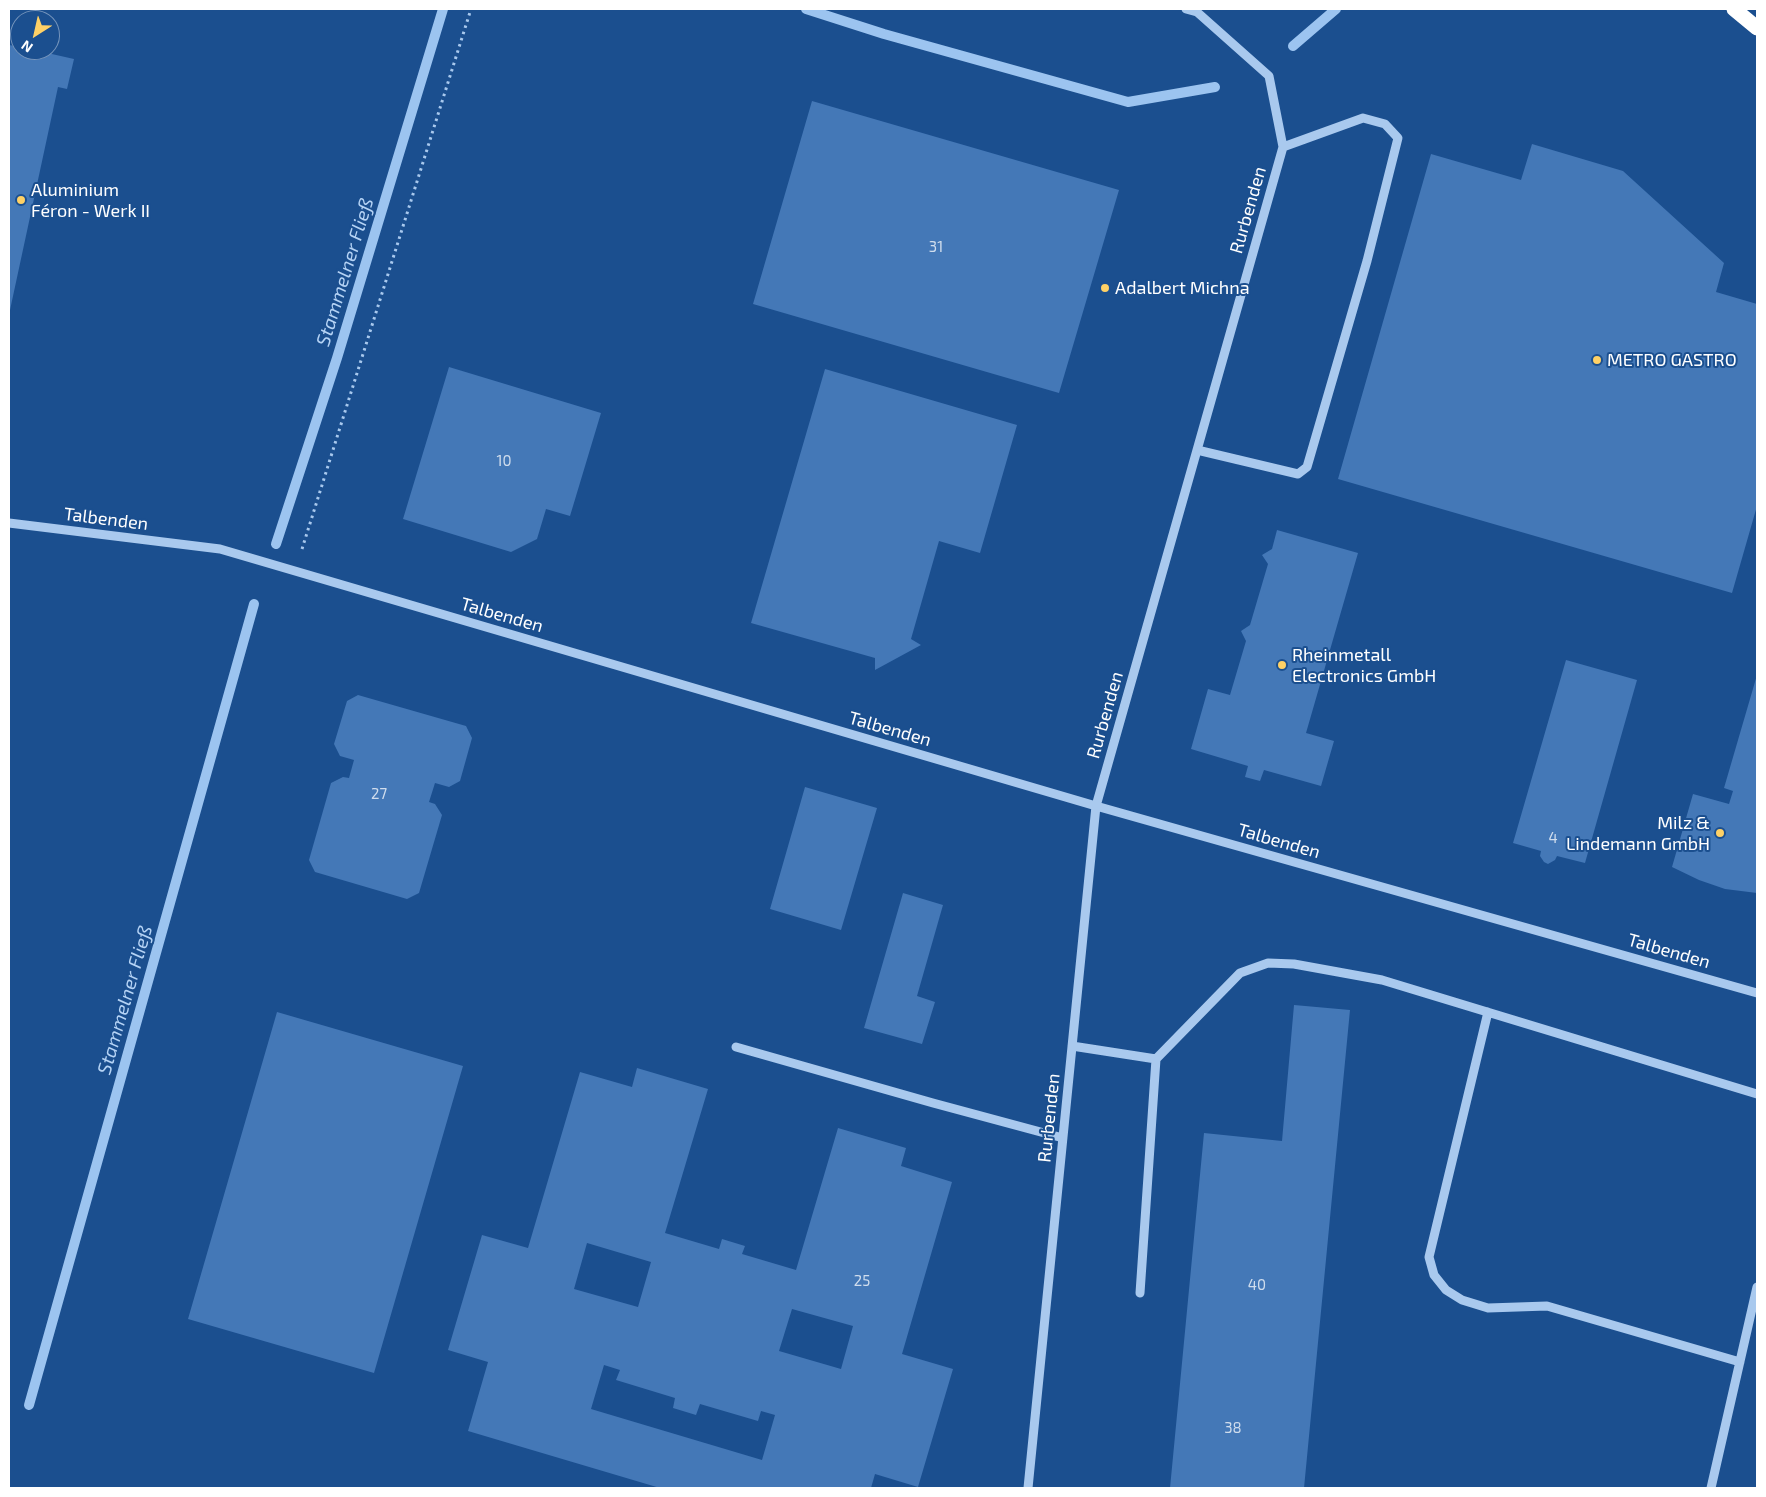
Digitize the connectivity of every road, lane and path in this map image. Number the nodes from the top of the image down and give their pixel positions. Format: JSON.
{"nodes":[{"id":1,"x":471,"y":9,"type":"edge"},
{"id":2,"x":1186,"y":9,"type":"edge"},
{"id":3,"x":1734,"y":9,"type":"edge"},
{"id":4,"x":1757,"y":28,"type":"edge"},
{"id":5,"x":1283,"y":147,"type":"junction"},
{"id":6,"x":1197,"y":450,"type":"junction"},
{"id":7,"x":9,"y":523,"type":"edge"},
{"id":8,"x":296,"y":571,"type":"junction"},
{"id":9,"x":1096,"y":806,"type":"junction"},
{"id":10,"x":1755,"y":992,"type":"edge"},
{"id":11,"x":1488,"y":1012,"type":"junction"},
{"id":12,"x":1072,"y":1046,"type":"junction"},
{"id":13,"x":736,"y":1047,"type":"dead end"},
{"id":14,"x":1156,"y":1059,"type":"junction"},
{"id":15,"x":1757,"y":1094,"type":"edge"},
{"id":16,"x":1063,"y":1138,"type":"junction"},
{"id":17,"x":1757,"y":1287,"type":"edge"},
{"id":18,"x":1140,"y":1293,"type":"dead end"},
{"id":19,"x":1740,"y":1362,"type":"junction"},
{"id":20,"x":1028,"y":1488,"type":"edge"},
{"id":21,"x":1711,"y":1488,"type":"edge"}],
"edges":[{"from":1,"to":8,"type":"path"},
{"from":2,"to":5,"type":"street","name":"Rurbenden"},
{"from":3,"to":4,"type":"highway"},
{"from":5,"to":6,"type":"street","name":"Rurbenden"},
{"from":5,"to":6,"type":"street"},
{"from":6,"to":9,"type":"street","name":"Rurbenden"},
{"from":7,"to":8,"type":"street","name":"Talbenden"},
{"from":8,"to":9,"type":"street","name":"Talbenden"},
{"from":9,"to":10,"type":"street","name":"Talbenden"},
{"from":9,"to":12,"type":"street","name":"Rurbenden"},
{"from":11,"to":14,"type":"street"},
{"from":11,"to":15,"type":"street"},
{"from":11,"to":19,"type":"street"},
{"from":12,"to":14,"type":"street"},
{"from":12,"to":16,"type":"street","name":"Rurbenden"},
{"from":13,"to":16,"type":"street"},
{"from":14,"to":18,"type":"street"},
{"from":16,"to":20,"type":"street","name":"Rurbenden"},
{"from":17,"to":19,"type":"street"},
{"from":19,"to":21,"type":"street"}]}
